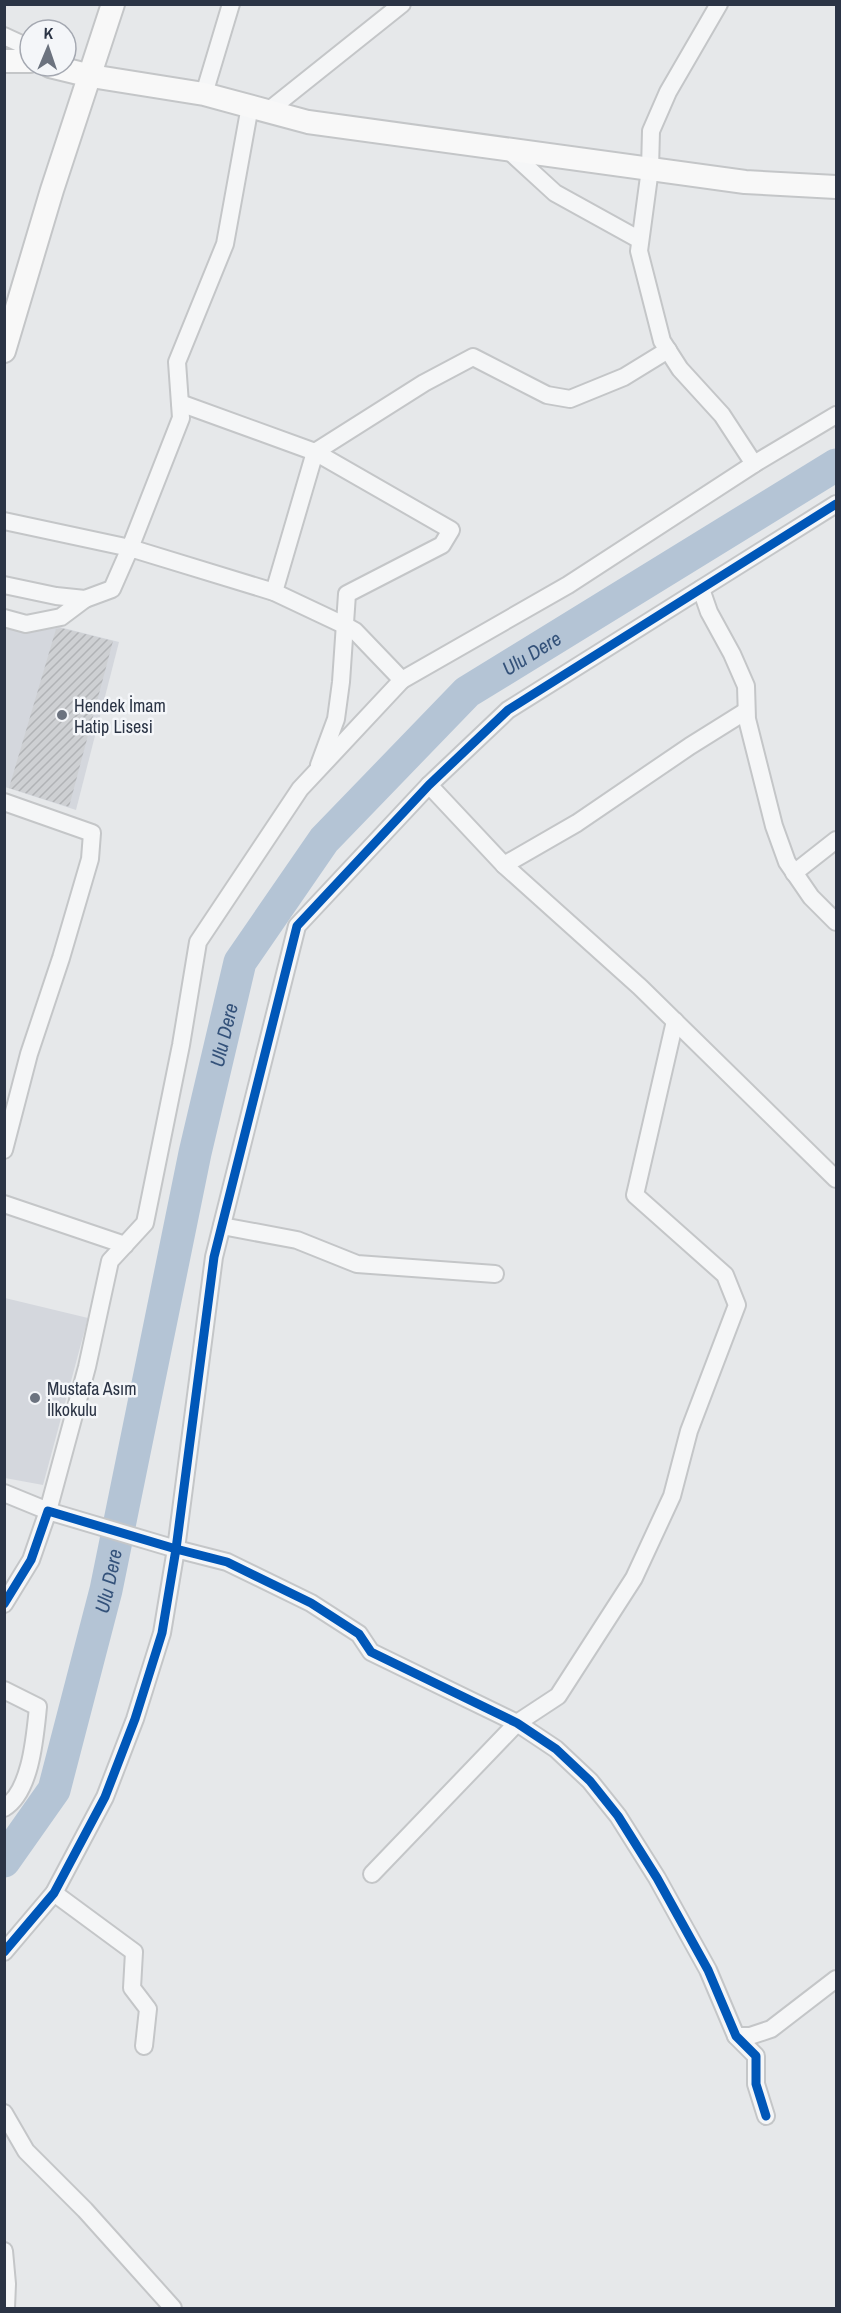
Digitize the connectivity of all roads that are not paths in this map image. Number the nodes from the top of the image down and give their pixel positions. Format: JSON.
{"nodes":[{"id":1,"x":113,"y":4,"type":"edge"},
{"id":2,"x":231,"y":4,"type":"edge"},
{"id":3,"x":402,"y":4,"type":"edge"},
{"id":4,"x":719,"y":4,"type":"edge"},
{"id":5,"x":4,"y":36,"type":"edge"},
{"id":6,"x":18,"y":42,"type":"edge"},
{"id":7,"x":78,"y":70,"type":"edge"},
{"id":8,"x":78,"y":73,"type":"edge"},
{"id":9,"x":91,"y":76,"type":"junction"},
{"id":10,"x":204,"y":94,"type":"junction"},
{"id":11,"x":259,"y":109,"type":"junction"},
{"id":12,"x":507,"y":149,"type":"junction"},
{"id":13,"x":650,"y":169,"type":"junction"},
{"id":14,"x":837,"y":187,"type":"edge"},
{"id":15,"x":640,"y":240,"type":"junction"},
{"id":16,"x":668,"y":350,"type":"junction"},
{"id":17,"x":4,"y":351,"type":"edge"},
{"id":18,"x":180,"y":403,"type":"junction"},
{"id":19,"x":837,"y":415,"type":"edge"},
{"id":20,"x":315,"y":452,"type":"junction"},
{"id":21,"x":754,"y":464,"type":"junction"},
{"id":22,"x":837,"y":504,"type":"edge"},
{"id":23,"x":4,"y":520,"type":"edge"},
{"id":24,"x":130,"y":548,"type":"junction"},
{"id":25,"x":4,"y":585,"type":"edge"},
{"id":26,"x":701,"y":590,"type":"junction"},
{"id":27,"x":274,"y":592,"type":"junction"},
{"id":28,"x":85,"y":599,"type":"junction"},
{"id":29,"x":4,"y":618,"type":"edge"},
{"id":30,"x":346,"y":626,"type":"junction"},
{"id":31,"x":402,"y":680,"type":"junction"},
{"id":32,"x":747,"y":711,"type":"junction"},
{"id":33,"x":316,"y":772,"type":"junction"},
{"id":34,"x":429,"y":785,"type":"junction"},
{"id":35,"x":4,"y":802,"type":"edge"},
{"id":36,"x":837,"y":840,"type":"edge"},
{"id":37,"x":504,"y":865,"type":"junction"},
{"id":38,"x":794,"y":873,"type":"junction"},
{"id":39,"x":837,"y":922,"type":"edge"},
{"id":40,"x":675,"y":1021,"type":"junction"},
{"id":41,"x":4,"y":1150,"type":"edge"},
{"id":42,"x":837,"y":1179,"type":"edge"},
{"id":43,"x":4,"y":1204,"type":"edge"},
{"id":44,"x":222,"y":1226,"type":"junction"},
{"id":45,"x":125,"y":1245,"type":"junction"},
{"id":46,"x":495,"y":1274,"type":"dead end"},
{"id":47,"x":4,"y":1493,"type":"edge"},
{"id":48,"x":48,"y":1511,"type":"junction"},
{"id":49,"x":176,"y":1549,"type":"junction"},
{"id":50,"x":4,"y":1604,"type":"edge"},
{"id":51,"x":4,"y":1690,"type":"edge"},
{"id":52,"x":517,"y":1723,"type":"junction"},
{"id":53,"x":4,"y":1808,"type":"edge"},
{"id":54,"x":372,"y":1874,"type":"dead end"},
{"id":55,"x":54,"y":1893,"type":"junction"},
{"id":56,"x":4,"y":1952,"type":"edge"},
{"id":57,"x":837,"y":1979,"type":"edge"},
{"id":58,"x":735,"y":2036,"type":"junction"},
{"id":59,"x":144,"y":2046,"type":"dead end"},
{"id":60,"x":4,"y":2113,"type":"edge"},
{"id":61,"x":766,"y":2116,"type":"dead end"},
{"id":62,"x":4,"y":2251,"type":"edge"},
{"id":63,"x":6,"y":2308,"type":"edge"},
{"id":64,"x":172,"y":2308,"type":"edge"}],
"edges":[{"from":1,"to":9,"type":"main road"},
{"from":2,"to":10,"type":"street"},
{"from":3,"to":11,"type":"street"},
{"from":4,"to":13,"type":"street"},
{"from":5,"to":6,"type":"street"},
{"from":7,"to":9,"type":"street"},
{"from":8,"to":9,"type":"main road"},
{"from":9,"to":10,"type":"main road"},
{"from":9,"to":17,"type":"main road"},
{"from":10,"to":11,"type":"main road"},
{"from":11,"to":12,"type":"main road"},
{"from":11,"to":18,"type":"street"},
{"from":12,"to":13,"type":"main road"},
{"from":12,"to":15,"type":"street"},
{"from":13,"to":14,"type":"main road"},
{"from":13,"to":15,"type":"street"},
{"from":15,"to":16,"type":"street"},
{"from":16,"to":20,"type":"street"},
{"from":16,"to":21,"type":"street"},
{"from":18,"to":20,"type":"street"},
{"from":18,"to":24,"type":"street"},
{"from":19,"to":21,"type":"street"},
{"from":20,"to":27,"type":"street"},
{"from":20,"to":30,"type":"street"},
{"from":21,"to":31,"type":"street"},
{"from":22,"to":26,"type":"street"},
{"from":23,"to":24,"type":"street"},
{"from":24,"to":27,"type":"street"},
{"from":24,"to":28,"type":"street"},
{"from":25,"to":28,"type":"street"},
{"from":26,"to":32,"type":"street"},
{"from":26,"to":34,"type":"street"},
{"from":27,"to":30,"type":"street"},
{"from":28,"to":29,"type":"street"},
{"from":30,"to":31,"type":"street"},
{"from":30,"to":33,"type":"street"},
{"from":31,"to":33,"type":"street"},
{"from":32,"to":37,"type":"street"},
{"from":32,"to":38,"type":"street"},
{"from":33,"to":45,"type":"street"},
{"from":34,"to":37,"type":"street"},
{"from":34,"to":44,"type":"street"},
{"from":35,"to":41,"type":"street"},
{"from":36,"to":38,"type":"street"},
{"from":37,"to":40,"type":"street"},
{"from":38,"to":39,"type":"street"},
{"from":40,"to":42,"type":"street"},
{"from":40,"to":52,"type":"street"},
{"from":43,"to":45,"type":"street"},
{"from":44,"to":46,"type":"street"},
{"from":44,"to":49,"type":"street"},
{"from":45,"to":48,"type":"street"},
{"from":47,"to":48,"type":"street"},
{"from":48,"to":49,"type":"street"},
{"from":48,"to":50,"type":"street"},
{"from":49,"to":52,"type":"street"},
{"from":49,"to":55,"type":"street"},
{"from":51,"to":53,"type":"street"},
{"from":52,"to":54,"type":"street"},
{"from":52,"to":58,"type":"street"},
{"from":55,"to":56,"type":"street"},
{"from":55,"to":59,"type":"street"},
{"from":57,"to":58,"type":"street"},
{"from":58,"to":61,"type":"street"},
{"from":60,"to":64,"type":"street"},
{"from":62,"to":63,"type":"street"}]}
